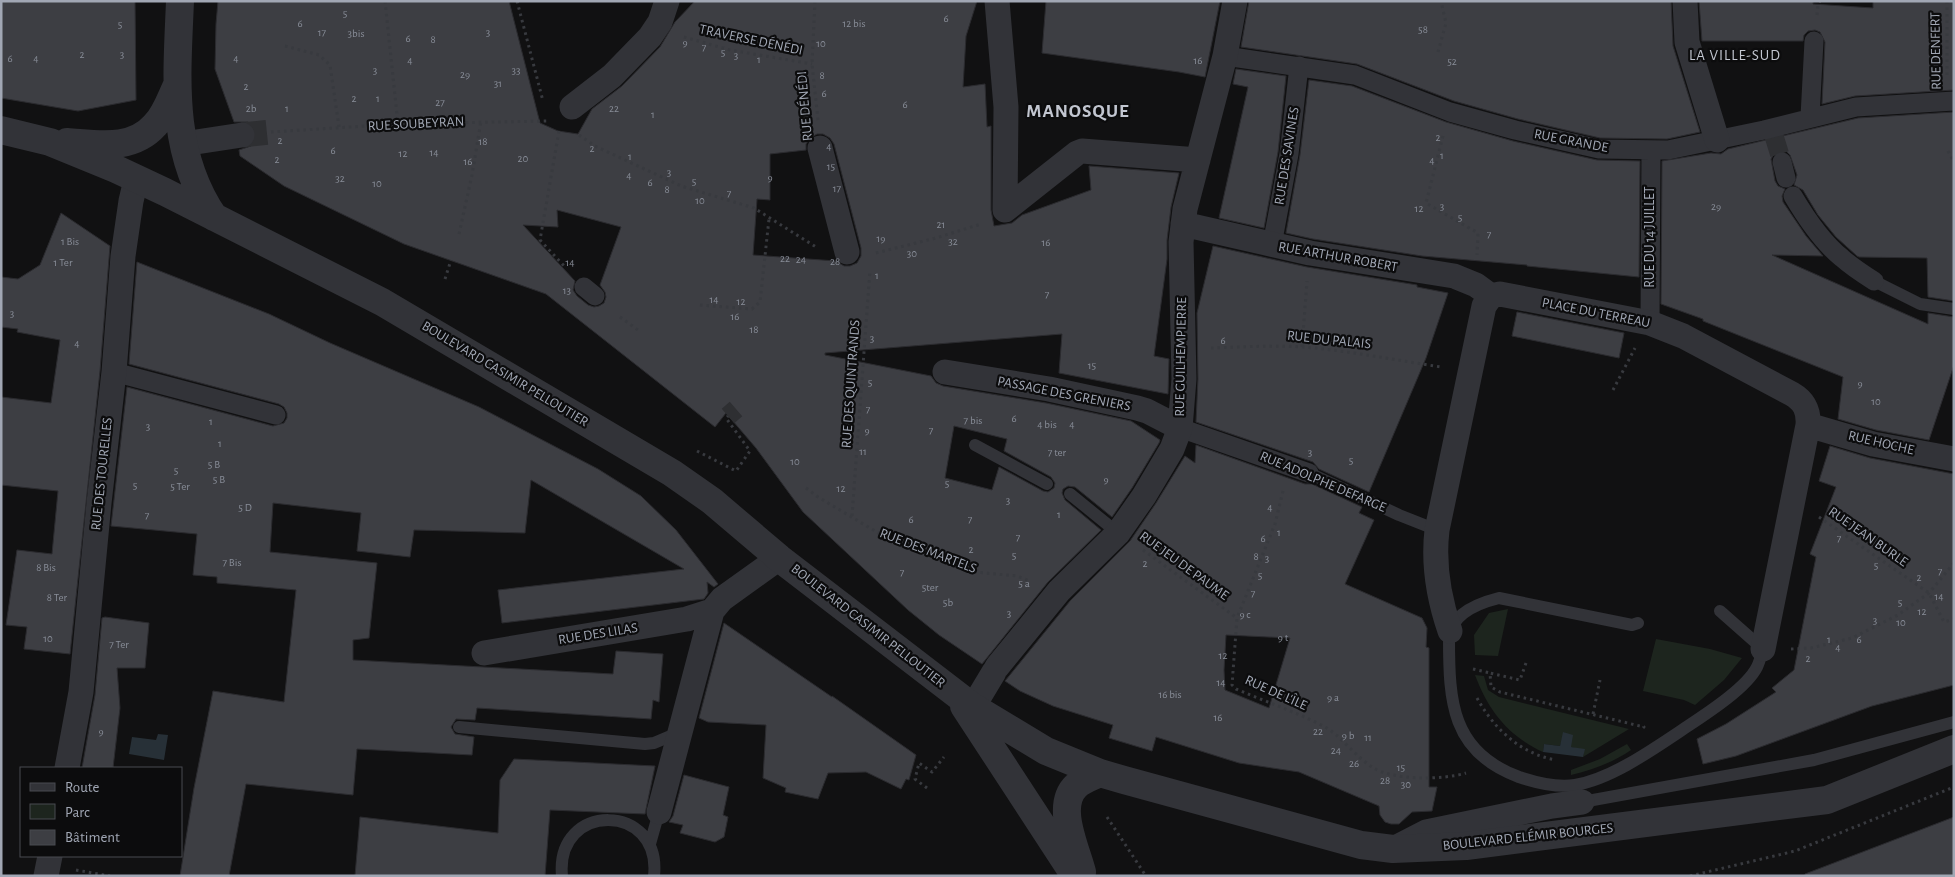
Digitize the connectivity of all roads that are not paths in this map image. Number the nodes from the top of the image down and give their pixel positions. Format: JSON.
{"nodes":[{"id":1,"x":180,"y":1,"type":"edge"},
{"id":2,"x":667,"y":1,"type":"edge"},
{"id":3,"x":1235,"y":1,"type":"edge"},
{"id":4,"x":1685,"y":1,"type":"edge"},
{"id":5,"x":998,"y":3,"type":"edge"},
{"id":6,"x":1814,"y":41,"type":"dead end"},
{"id":7,"x":1225,"y":56,"type":"junction"},
{"id":8,"x":1300,"y":66,"type":"junction"},
{"id":9,"x":176,"y":87,"type":"junction"},
{"id":10,"x":1951,"y":101,"type":"edge"},
{"id":11,"x":1810,"y":117,"type":"junction"},
{"id":12,"x":565,"y":121,"type":"road end"},
{"id":13,"x":156,"y":124,"type":"junction"},
{"id":14,"x":1,"y":130,"type":"edge"},
{"id":15,"x":242,"y":135,"type":"tunnel mouth"},
{"id":16,"x":1718,"y":140,"type":"junction"},
{"id":17,"x":50,"y":142,"type":"junction"},
{"id":18,"x":183,"y":144,"type":"junction"},
{"id":19,"x":820,"y":148,"type":"road end"},
{"id":20,"x":1651,"y":151,"type":"junction"},
{"id":21,"x":1198,"y":160,"type":"junction"},
{"id":22,"x":136,"y":180,"type":"junction"},
{"id":23,"x":1793,"y":196,"type":"dead end"},
{"id":24,"x":214,"y":217,"type":"junction"},
{"id":25,"x":1183,"y":224,"type":"junction"},
{"id":26,"x":1272,"y":245,"type":"junction"},
{"id":27,"x":847,"y":252,"type":"road end"},
{"id":28,"x":1874,"y":281,"type":"joint"},
{"id":29,"x":1483,"y":291,"type":"junction"},
{"id":30,"x":1954,"y":309,"type":"edge"},
{"id":31,"x":1650,"y":322,"type":"junction"},
{"id":32,"x":114,"y":372,"type":"junction"},
{"id":33,"x":944,"y":372,"type":"dead end"},
{"id":34,"x":276,"y":415,"type":"dead end"},
{"id":35,"x":1808,"y":425,"type":"junction"},
{"id":36,"x":1180,"y":428,"type":"junction"},
{"id":37,"x":975,"y":445,"type":"dead end"},
{"id":38,"x":1954,"y":459,"type":"edge"},
{"id":39,"x":1309,"y":473,"type":"joint"},
{"id":40,"x":1048,"y":484,"type":"dead end"},
{"id":41,"x":1070,"y":494,"type":"dead end"},
{"id":42,"x":1436,"y":530,"type":"junction"},
{"id":43,"x":1118,"y":533,"type":"junction"},
{"id":44,"x":780,"y":558,"type":"junction"},
{"id":45,"x":712,"y":611,"type":"junction"},
{"id":46,"x":1720,"y":611,"type":"dead end"},
{"id":47,"x":1638,"y":623,"type":"dead end"},
{"id":48,"x":1450,"y":631,"type":"junction"},
{"id":49,"x":1763,"y":649,"type":"junction"},
{"id":50,"x":484,"y":653,"type":"dead end"},
{"id":51,"x":964,"y":701,"type":"junction"},
{"id":52,"x":1954,"y":722,"type":"edge"},
{"id":53,"x":459,"y":727,"type":"dead end"},
{"id":54,"x":680,"y":732,"type":"junction"},
{"id":55,"x":1954,"y":749,"type":"edge"},
{"id":56,"x":1046,"y":750,"type":"junction"},
{"id":57,"x":994,"y":752,"type":"junction"},
{"id":58,"x":67,"y":767,"type":"edge"},
{"id":59,"x":1100,"y":773,"type":"junction"},
{"id":60,"x":1572,"y":798,"type":"junction"},
{"id":61,"x":659,"y":812,"type":"joint"},
{"id":62,"x":650,"y":844,"type":"junction"},
{"id":63,"x":1393,"y":849,"type":"junction"},
{"id":64,"x":50,"y":857,"type":"edge"},
{"id":65,"x":46,"y":876,"type":"edge"},
{"id":66,"x":562,"y":876,"type":"edge"},
{"id":67,"x":654,"y":876,"type":"edge"},
{"id":68,"x":1076,"y":876,"type":"edge"},
{"id":69,"x":1083,"y":876,"type":"edge"}],
"edges":[{"from":1,"to":9,"type":"street"},
{"from":2,"to":12,"type":"street"},
{"from":3,"to":7,"type":"street","name":"RUE GUILHEMPIERRE"},
{"from":4,"to":16,"type":"street"},
{"from":5,"to":21,"type":"street"},
{"from":6,"to":11,"type":"street"},
{"from":7,"to":8,"type":"street","name":"RUE GRANDE"},
{"from":7,"to":21,"type":"street","name":"RUE GUILHEMPIERRE"},
{"from":8,"to":20,"type":"street","name":"RUE GRANDE"},
{"from":8,"to":26,"type":"street","name":"RUE DES SAVINES"},
{"from":9,"to":13,"type":"street"},
{"from":9,"to":18,"type":"street"},
{"from":10,"to":11,"type":"street","name":"RUE GRANDE"},
{"from":11,"to":16,"type":"street","name":"RUE GRANDE"},
{"from":13,"to":17,"type":"street"},
{"from":13,"to":22,"type":"street"},
{"from":14,"to":17,"type":"street"},
{"from":15,"to":18,"type":"street"},
{"from":16,"to":20,"type":"street","name":"RUE GRANDE"},
{"from":17,"to":22,"type":"street","name":"BOULEVARD CASIMIR PELLOUTIER"},
{"from":18,"to":24,"type":"street"},
{"from":19,"to":27,"type":"street"},
{"from":20,"to":31,"type":"street","name":"RUE DU 14 JUILLET"},
{"from":21,"to":25,"type":"street","name":"RUE GUILHEMPIERRE"},
{"from":22,"to":24,"type":"street","name":"BOULEVARD CASIMIR PELLOUTIER"},
{"from":22,"to":32,"type":"street","name":"RUE DES TOURELLES"},
{"from":23,"to":28,"type":"street"},
{"from":24,"to":44,"type":"street","name":"BOULEVARD CASIMIR PELLOUTIER"},
{"from":25,"to":26,"type":"street","name":"RUE ARTHUR ROBERT"},
{"from":25,"to":36,"type":"street","name":"RUE GUILHEMPIERRE"},
{"from":26,"to":29,"type":"street","name":"RUE ARTHUR ROBERT"},
{"from":28,"to":30,"type":"lane"},
{"from":29,"to":31,"type":"street","name":"PLACE DU TERREAU"},
{"from":29,"to":42,"type":"street"},
{"from":31,"to":35,"type":"street","name":"PLACE DU TERREAU"},
{"from":32,"to":34,"type":"street"},
{"from":32,"to":58,"type":"street","name":"RUE DES TOURELLES"},
{"from":33,"to":36,"type":"street","name":"PASSAGE DES GRENIERS"},
{"from":35,"to":38,"type":"street","name":"RUE HOCHE"},
{"from":35,"to":49,"type":"street","name":"PLACE DU TERREAU"},
{"from":36,"to":39,"type":"street","name":"RUE ADOLPHE DEFARGE"},
{"from":36,"to":43,"type":"street","name":"RUE GUILHEMPIERRE"},
{"from":37,"to":40,"type":"lane"},
{"from":39,"to":42,"type":"lane","name":"RUE ADOLPHE DEFARGE"},
{"from":41,"to":43,"type":"lane"},
{"from":42,"to":48,"type":"street"},
{"from":43,"to":51,"type":"street","name":"RUE GUILHEMPIERRE"},
{"from":44,"to":45,"type":"street","name":"BOULEVARD CASIMIR PELLOUTIER"},
{"from":44,"to":51,"type":"street","name":"BOULEVARD CASIMIR PELLOUTIER"},
{"from":45,"to":50,"type":"street","name":"RUE DES LILAS"},
{"from":45,"to":54,"type":"street"},
{"from":46,"to":49,"type":"lane"},
{"from":47,"to":48,"type":"lane"},
{"from":48,"to":60,"type":"lane"},
{"from":49,"to":60,"type":"lane"},
{"from":51,"to":56,"type":"street","name":"BOULEVARD ELÉMIR BOURGES"},
{"from":51,"to":57,"type":"street"},
{"from":52,"to":60,"type":"lane"},
{"from":53,"to":54,"type":"lane"},
{"from":54,"to":61,"type":"street"},
{"from":55,"to":63,"type":"street","name":"BOULEVARD ELÉMIR BOURGES"},
{"from":56,"to":57,"type":"street"},
{"from":56,"to":59,"type":"street","name":"BOULEVARD ELÉMIR BOURGES"},
{"from":57,"to":68,"type":"street"},
{"from":59,"to":63,"type":"street","name":"BOULEVARD ELÉMIR BOURGES"},
{"from":59,"to":69,"type":"street"},
{"from":60,"to":63,"type":"street"},
{"from":61,"to":62,"type":"lane"},
{"from":62,"to":66,"type":"lane"},
{"from":62,"to":67,"type":"lane"},
{"from":64,"to":65,"type":"street"}]}
